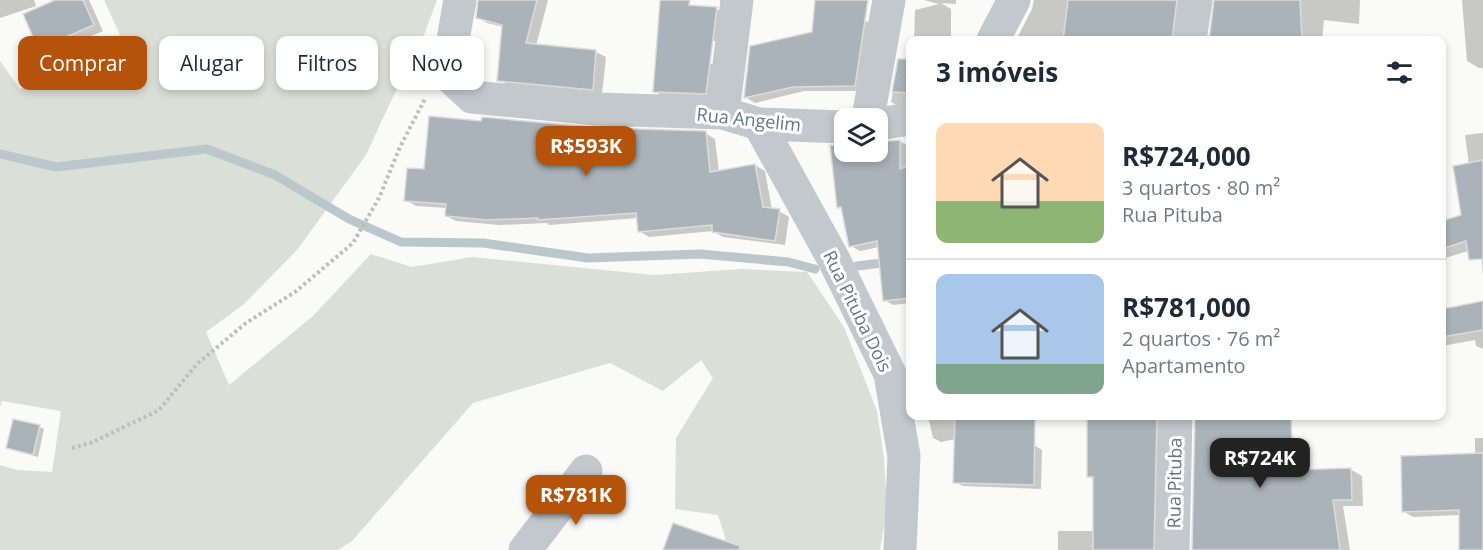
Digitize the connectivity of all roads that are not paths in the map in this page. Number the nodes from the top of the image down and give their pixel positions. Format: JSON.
{"nodes":[{"id":1,"x":460,"y":0,"type":"edge"},
{"id":2,"x":737,"y":0,"type":"edge"},
{"id":3,"x":889,"y":0,"type":"edge"},
{"id":4,"x":1014,"y":0,"type":"edge"},
{"id":5,"x":1196,"y":0,"type":"edge"},
{"id":6,"x":995,"y":36,"type":"edge"},
{"id":7,"x":1191,"y":36,"type":"edge"},
{"id":8,"x":870,"y":108,"type":"edge"},
{"id":9,"x":723,"y":113,"type":"junction"},
{"id":10,"x":906,"y":120,"type":"edge"},
{"id":11,"x":888,"y":122,"type":"edge"},
{"id":12,"x":759,"y":124,"type":"junction"},
{"id":13,"x":834,"y":127,"type":"edge"},
{"id":14,"x":1176,"y":420,"type":"edge"},
{"id":15,"x":586,"y":471,"type":"dead end"},
{"id":16,"x":525,"y":550,"type":"edge"},
{"id":17,"x":900,"y":550,"type":"edge"},
{"id":18,"x":1173,"y":550,"type":"edge"}],
"edges":[{"from":1,"to":9,"type":"street","name":"Rua Angelim"},
{"from":2,"to":9,"type":"street"},
{"from":3,"to":8,"type":"street"},
{"from":4,"to":6,"type":"street"},
{"from":5,"to":7,"type":"street"},
{"from":9,"to":12,"type":"street","name":"Rua Angelim"},
{"from":10,"to":11,"type":"street"},
{"from":12,"to":13,"type":"street","name":"Rua Angelim"},
{"from":12,"to":17,"type":"street","name":"Rua Pituba Dois"},
{"from":14,"to":18,"type":"street","name":"Rua Pituba"},
{"from":15,"to":16,"type":"street"}]}
